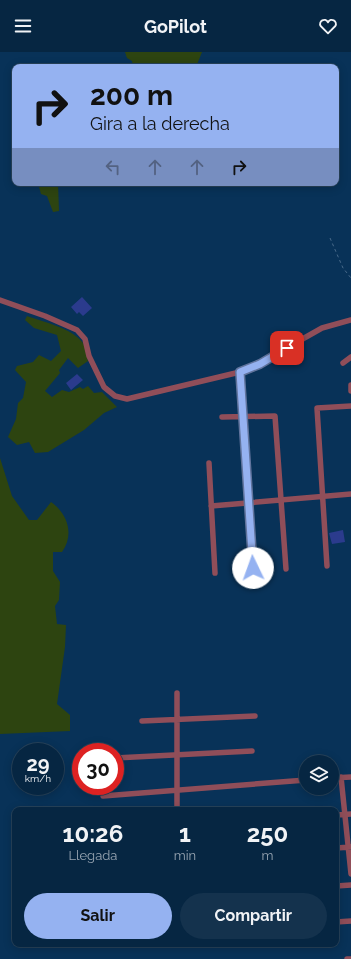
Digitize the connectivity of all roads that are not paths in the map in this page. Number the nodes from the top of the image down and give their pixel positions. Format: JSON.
{"nodes":[{"id":1,"x":0,"y":300,"type":"edge"},
{"id":2,"x":351,"y":320,"type":"edge"},
{"id":3,"x":351,"y":357,"type":"edge"},
{"id":4,"x":343,"y":363,"type":"dead end"},
{"id":5,"x":240,"y":372,"type":"junction"},
{"id":6,"x":351,"y":385,"type":"edge"},
{"id":7,"x":351,"y":390,"type":"edge"},
{"id":8,"x":351,"y":406,"type":"edge"},
{"id":9,"x":222,"y":416,"type":"dead end"},
{"id":10,"x":244,"y":416,"type":"junction"},
{"id":11,"x":209,"y":463,"type":"dead end"},
{"id":12,"x":351,"y":494,"type":"edge"},
{"id":13,"x":322,"y":496,"type":"junction"},
{"id":14,"x":281,"y":500,"type":"junction"},
{"id":15,"x":250,"y":503,"type":"junction"},
{"id":16,"x":211,"y":506,"type":"junction"},
{"id":17,"x":327,"y":566,"type":"dead end"},
{"id":18,"x":253,"y":568,"type":"dead end"},
{"id":19,"x":286,"y":569,"type":"dead end"},
{"id":20,"x":215,"y":573,"type":"dead end"},
{"id":21,"x":177,"y":693,"type":"dead end"},
{"id":22,"x":255,"y":716,"type":"dead end"},
{"id":23,"x":177,"y":719,"type":"junction"},
{"id":24,"x":142,"y":721,"type":"dead end"},
{"id":25,"x":252,"y":751,"type":"dead end"},
{"id":26,"x":177,"y":755,"type":"junction"},
{"id":27,"x":124,"y":758,"type":"edge"},
{"id":28,"x":341,"y":777,"type":"joint"},
{"id":29,"x":351,"y":777,"type":"edge"},
{"id":30,"x":299,"y":781,"type":"edge"},
{"id":31,"x":177,"y":791,"type":"junction"},
{"id":32,"x":103,"y":796,"type":"dead end"},
{"id":33,"x":177,"y":807,"type":"edge"},
{"id":34,"x":344,"y":814,"type":"junction"},
{"id":35,"x":351,"y":814,"type":"edge"},
{"id":36,"x":339,"y":815,"type":"edge"},
{"id":37,"x":350,"y":847,"type":"edge"},
{"id":38,"x":339,"y":848,"type":"edge"},
{"id":39,"x":351,"y":874,"type":"edge"},
{"id":40,"x":351,"y":885,"type":"edge"},
{"id":41,"x":339,"y":886,"type":"edge"},
{"id":42,"x":351,"y":921,"type":"edge"},
{"id":43,"x":339,"y":922,"type":"edge"},
{"id":44,"x":347,"y":959,"type":"edge"},
{"id":45,"x":351,"y":959,"type":"edge"}],
"edges":[{"from":1,"to":5,"type":"street"},
{"from":2,"to":5,"type":"street"},
{"from":3,"to":4,"type":"street"},
{"from":5,"to":10,"type":"street"},
{"from":6,"to":7,"type":"street"},
{"from":8,"to":13,"type":"street"},
{"from":9,"to":10,"type":"street"},
{"from":10,"to":14,"type":"street"},
{"from":10,"to":15,"type":"street"},
{"from":11,"to":16,"type":"street"},
{"from":12,"to":13,"type":"street"},
{"from":13,"to":14,"type":"street"},
{"from":13,"to":17,"type":"street"},
{"from":14,"to":15,"type":"street"},
{"from":14,"to":19,"type":"street"},
{"from":15,"to":16,"type":"street"},
{"from":15,"to":18,"type":"street"},
{"from":16,"to":20,"type":"street"},
{"from":21,"to":23,"type":"street"},
{"from":22,"to":23,"type":"street"},
{"from":23,"to":24,"type":"street"},
{"from":23,"to":26,"type":"street"},
{"from":25,"to":26,"type":"street"},
{"from":26,"to":27,"type":"street"},
{"from":26,"to":31,"type":"street"},
{"from":28,"to":29,"type":"street"},
{"from":28,"to":34,"type":"street"},
{"from":30,"to":31,"type":"street"},
{"from":31,"to":32,"type":"street"},
{"from":31,"to":33,"type":"street"},
{"from":34,"to":35,"type":"street"},
{"from":34,"to":36,"type":"street"},
{"from":34,"to":37,"type":"street"},
{"from":37,"to":38,"type":"street"},
{"from":37,"to":39,"type":"street"},
{"from":40,"to":41,"type":"street"},
{"from":42,"to":43,"type":"street"},
{"from":44,"to":45,"type":"street"}]}
